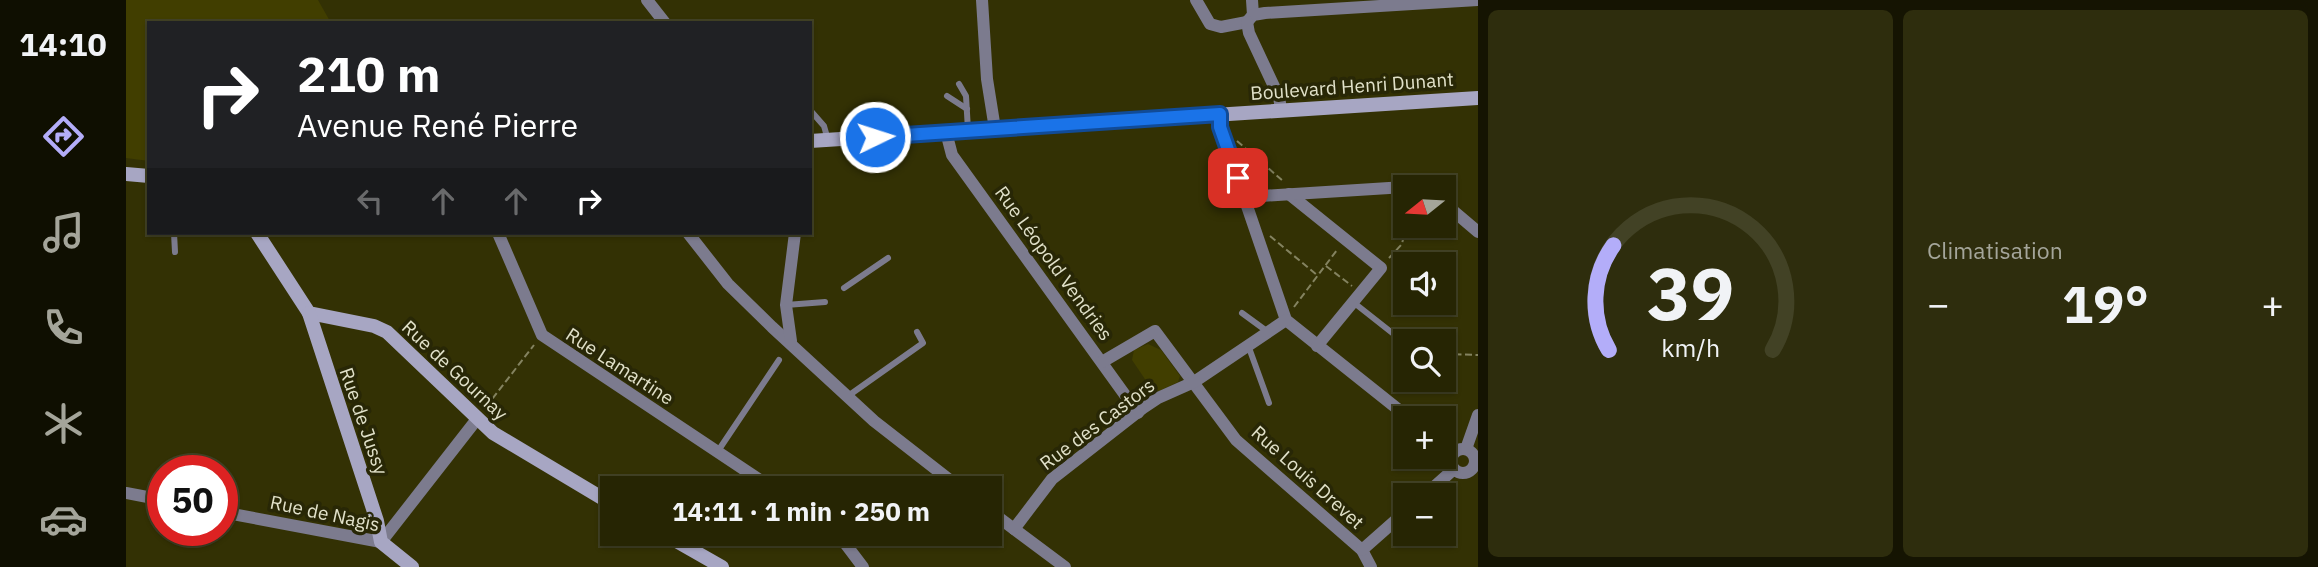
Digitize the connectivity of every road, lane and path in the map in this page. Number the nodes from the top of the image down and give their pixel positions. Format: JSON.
{"nodes":[{"id":1,"x":647,"y":0,"type":"edge"},
{"id":2,"x":982,"y":0,"type":"edge"},
{"id":3,"x":1196,"y":0,"type":"edge"},
{"id":4,"x":1252,"y":0,"type":"edge"},
{"id":5,"x":1478,"y":0,"type":"edge"},
{"id":6,"x":1366,"y":4,"type":"edge"},
{"id":7,"x":1250,"y":18,"type":"junction"},
{"id":8,"x":664,"y":21,"type":"edge"},
{"id":9,"x":959,"y":84,"type":"dead end"},
{"id":10,"x":947,"y":96,"type":"dead end"},
{"id":11,"x":1478,"y":98,"type":"edge"},
{"id":12,"x":967,"y":109,"type":"junction"},
{"id":13,"x":1280,"y":109,"type":"junction"},
{"id":14,"x":812,"y":112,"type":"edge"},
{"id":15,"x":1220,"y":120,"type":"junction"},
{"id":16,"x":995,"y":129,"type":"junction"},
{"id":17,"x":968,"y":130,"type":"junction"},
{"id":18,"x":946,"y":132,"type":"junction"},
{"id":19,"x":828,"y":140,"type":"junction"},
{"id":20,"x":812,"y":141,"type":"edge"},
{"id":21,"x":126,"y":174,"type":"edge"},
{"id":22,"x":147,"y":176,"type":"edge"},
{"id":23,"x":1393,"y":188,"type":"edge"},
{"id":24,"x":1292,"y":194,"type":"junction"},
{"id":25,"x":1245,"y":201,"type":"junction"},
{"id":26,"x":1456,"y":213,"type":"edge"},
{"id":27,"x":1255,"y":231,"type":"junction"},
{"id":28,"x":1478,"y":232,"type":"edge"},
{"id":29,"x":174,"y":235,"type":"edge"},
{"id":30,"x":258,"y":235,"type":"edge"},
{"id":31,"x":499,"y":235,"type":"edge"},
{"id":32,"x":690,"y":235,"type":"edge"},
{"id":33,"x":795,"y":235,"type":"edge"},
{"id":34,"x":1403,"y":238,"type":"edge"},
{"id":35,"x":1345,"y":239,"type":"junction"},
{"id":36,"x":176,"y":252,"type":"dead end"},
{"id":37,"x":888,"y":258,"type":"dead end"},
{"id":38,"x":1325,"y":266,"type":"junction"},
{"id":39,"x":1381,"y":268,"type":"junction"},
{"id":40,"x":1317,"y":276,"type":"junction"},
{"id":41,"x":844,"y":288,"type":"dead end"},
{"id":42,"x":1357,"y":297,"type":"junction"},
{"id":43,"x":825,"y":302,"type":"dead end"},
{"id":44,"x":786,"y":305,"type":"junction"},
{"id":45,"x":309,"y":313,"type":"junction"},
{"id":46,"x":1242,"y":313,"type":"dead end"},
{"id":47,"x":1286,"y":320,"type":"junction"},
{"id":48,"x":917,"y":332,"type":"dead end"},
{"id":49,"x":1268,"y":332,"type":"junction"},
{"id":50,"x":1393,"y":332,"type":"edge"},
{"id":51,"x":791,"y":341,"type":"junction"},
{"id":52,"x":1248,"y":345,"type":"junction"},
{"id":53,"x":1317,"y":346,"type":"junction"},
{"id":54,"x":532,"y":348,"type":"dead end"},
{"id":55,"x":1456,"y":354,"type":"edge"},
{"id":56,"x":1478,"y":355,"type":"edge"},
{"id":57,"x":779,"y":360,"type":"dead end"},
{"id":58,"x":1102,"y":362,"type":"junction"},
{"id":59,"x":1194,"y":382,"type":"junction"},
{"id":60,"x":848,"y":396,"type":"junction"},
{"id":61,"x":1269,"y":403,"type":"dead end"},
{"id":62,"x":1394,"y":406,"type":"edge"},
{"id":63,"x":1138,"y":413,"type":"junction"},
{"id":64,"x":1478,"y":415,"type":"edge"},
{"id":65,"x":477,"y":419,"type":"junction"},
{"id":66,"x":1456,"y":448,"type":"edge"},
{"id":67,"x":1456,"y":449,"type":"edge"},
{"id":68,"x":717,"y":453,"type":"junction"},
{"id":69,"x":1477,"y":465,"type":"edge"},
{"id":70,"x":1454,"y":469,"type":"joint"},
{"id":71,"x":753,"y":476,"type":"edge"},
{"id":72,"x":944,"y":476,"type":"edge"},
{"id":73,"x":1438,"y":483,"type":"edge"},
{"id":74,"x":126,"y":493,"type":"edge"},
{"id":75,"x":147,"y":497,"type":"edge"},
{"id":76,"x":600,"y":497,"type":"edge"},
{"id":77,"x":238,"y":515,"type":"edge"},
{"id":78,"x":1002,"y":520,"type":"edge"},
{"id":79,"x":1393,"y":523,"type":"edge"},
{"id":80,"x":1014,"y":529,"type":"junction"},
{"id":81,"x":381,"y":542,"type":"junction"},
{"id":82,"x":685,"y":546,"type":"edge"},
{"id":83,"x":847,"y":546,"type":"edge"},
{"id":84,"x":1362,"y":550,"type":"junction"},
{"id":85,"x":1060,"y":566,"type":"edge"},
{"id":86,"x":412,"y":567,"type":"edge"},
{"id":87,"x":722,"y":567,"type":"edge"},
{"id":88,"x":863,"y":567,"type":"edge"},
{"id":89,"x":1371,"y":567,"type":"edge"}],
"edges":[{"from":1,"to":8,"type":"street"},
{"from":2,"to":16,"type":"street"},
{"from":3,"to":7,"type":"street"},
{"from":4,"to":7,"type":"street"},
{"from":5,"to":6,"type":"street"},
{"from":6,"to":7,"type":"street"},
{"from":7,"to":13,"type":"street"},
{"from":9,"to":12,"type":"lane"},
{"from":10,"to":12,"type":"lane"},
{"from":11,"to":13,"type":"street","name":"Boulevard Henri Dunant"},
{"from":12,"to":17,"type":"lane"},
{"from":13,"to":15,"type":"street","name":"Boulevard Henri Dunant"},
{"from":14,"to":19,"type":"lane"},
{"from":15,"to":16,"type":"street","name":"Boulevard Henri Dunant"},
{"from":15,"to":24,"type":"path"},
{"from":15,"to":25,"type":"street"},
{"from":16,"to":17,"type":"street","name":"Boulevard Henri Dunant"},
{"from":17,"to":18,"type":"street","name":"Boulevard Henri Dunant"},
{"from":18,"to":19,"type":"street","name":"Boulevard Henri Dunant"},
{"from":18,"to":58,"type":"street","name":"Rue Léopold Vendries"},
{"from":19,"to":20,"type":"street","name":"Boulevard Henri Dunant"},
{"from":21,"to":22,"type":"street"},
{"from":23,"to":24,"type":"street"},
{"from":24,"to":25,"type":"street"},
{"from":24,"to":35,"type":"street"},
{"from":25,"to":27,"type":"street"},
{"from":26,"to":28,"type":"street"},
{"from":27,"to":40,"type":"path"},
{"from":27,"to":47,"type":"street"},
{"from":29,"to":36,"type":"lane"},
{"from":30,"to":45,"type":"street"},
{"from":31,"to":68,"type":"street","name":"Rue Lamartine"},
{"from":32,"to":51,"type":"street"},
{"from":33,"to":44,"type":"street"},
{"from":34,"to":39,"type":"path"},
{"from":35,"to":38,"type":"path"},
{"from":35,"to":39,"type":"street"},
{"from":37,"to":41,"type":"lane"},
{"from":38,"to":40,"type":"path"},
{"from":38,"to":42,"type":"path"},
{"from":39,"to":42,"type":"street"},
{"from":40,"to":47,"type":"path"},
{"from":42,"to":50,"type":"lane"},
{"from":42,"to":53,"type":"street"},
{"from":43,"to":44,"type":"lane"},
{"from":44,"to":51,"type":"street"},
{"from":45,"to":65,"type":"street","name":"Rue de Gournay"},
{"from":45,"to":81,"type":"street","name":"Rue de Jussy"},
{"from":46,"to":49,"type":"lane"},
{"from":47,"to":49,"type":"street","name":"Rue des Castors"},
{"from":47,"to":53,"type":"street"},
{"from":48,"to":60,"type":"lane"},
{"from":49,"to":52,"type":"street","name":"Rue des Castors"},
{"from":51,"to":60,"type":"street"},
{"from":52,"to":59,"type":"street","name":"Rue des Castors"},
{"from":52,"to":61,"type":"lane"},
{"from":53,"to":62,"type":"street"},
{"from":54,"to":65,"type":"path"},
{"from":55,"to":56,"type":"path"},
{"from":57,"to":68,"type":"lane"},
{"from":58,"to":59,"type":"street","name":"Rue Louis Drevet"},
{"from":58,"to":63,"type":"street","name":"Rue Léopold Vendries"},
{"from":59,"to":63,"type":"street","name":"Rue des Castors"},
{"from":59,"to":84,"type":"street","name":"Rue Louis Drevet"},
{"from":60,"to":72,"type":"street"},
{"from":63,"to":80,"type":"street","name":"Rue des Castors"},
{"from":64,"to":66,"type":"street"},
{"from":65,"to":76,"type":"street","name":"Rue de Gournay"},
{"from":65,"to":81,"type":"street"},
{"from":67,"to":69,"type":"street"},
{"from":68,"to":71,"type":"street","name":"Rue Lamartine"},
{"from":69,"to":70,"type":"street"},
{"from":70,"to":73,"type":"street"},
{"from":74,"to":75,"type":"street"},
{"from":77,"to":81,"type":"street","name":"Rue de Nagis"},
{"from":78,"to":80,"type":"street"},
{"from":79,"to":84,"type":"street"},
{"from":80,"to":85,"type":"street"},
{"from":81,"to":86,"type":"street","name":"Rue de Nagis"},
{"from":82,"to":87,"type":"street"},
{"from":83,"to":88,"type":"street"},
{"from":84,"to":89,"type":"street","name":"Rue Louis Drevet"}]}
